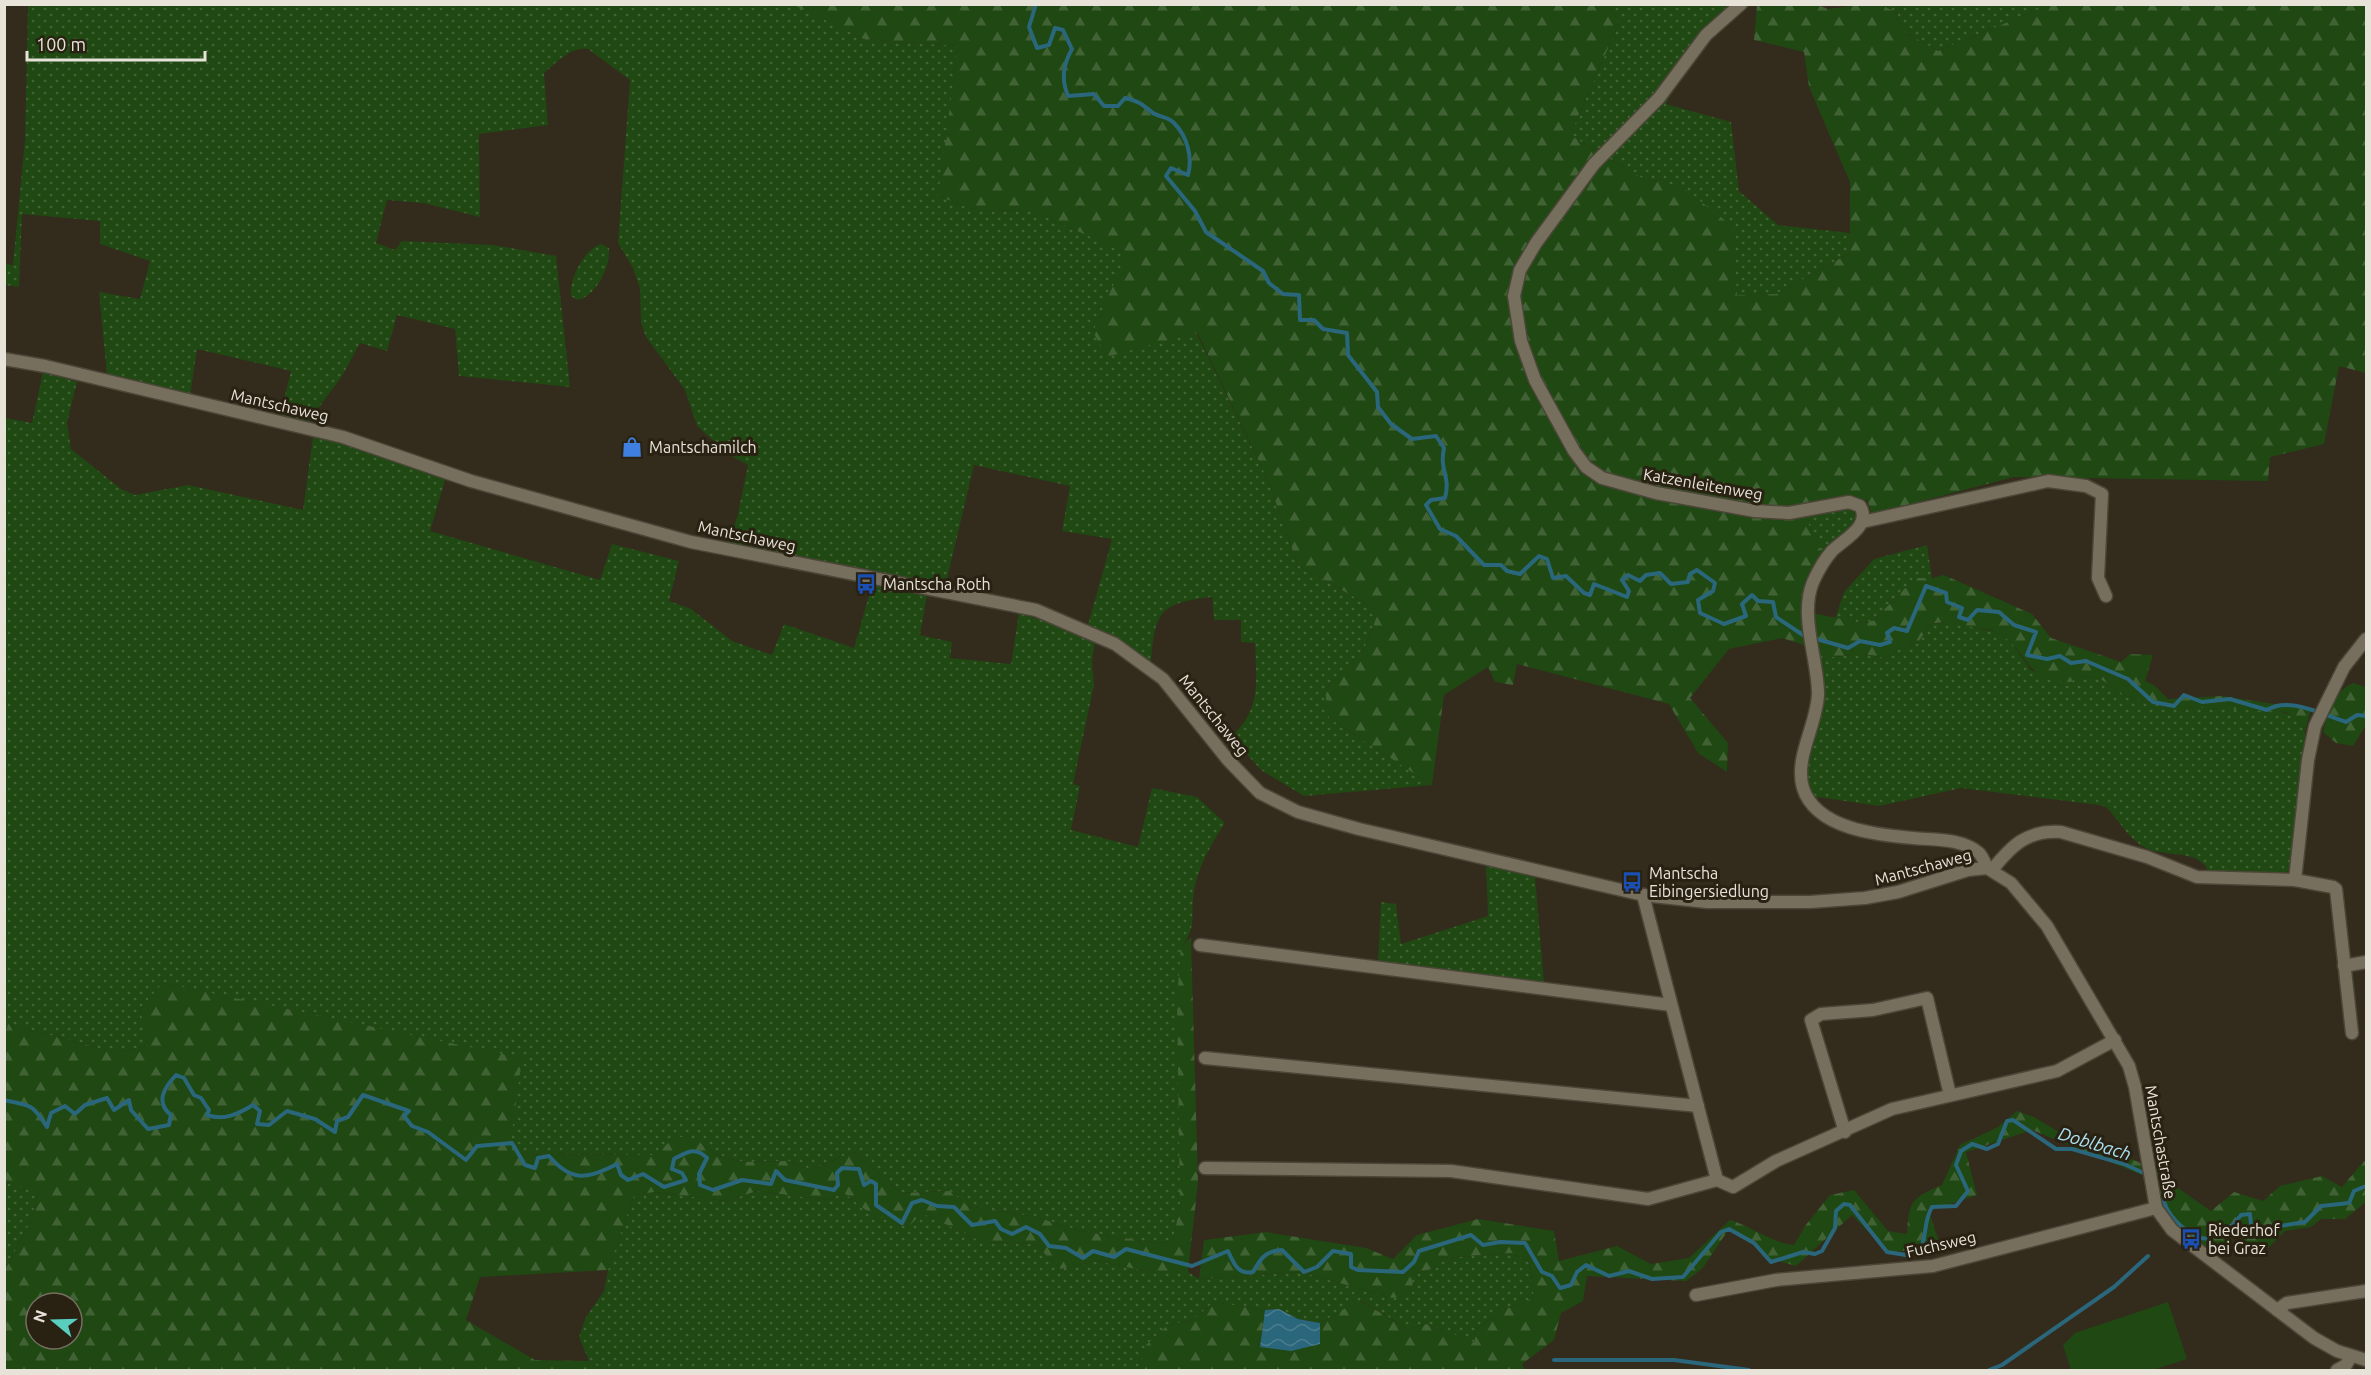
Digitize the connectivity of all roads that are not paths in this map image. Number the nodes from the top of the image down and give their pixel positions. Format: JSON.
{"nodes":[{"id":1,"x":1741,"y":4,"type":"edge"},
{"id":2,"x":4,"y":359,"type":"edge"},
{"id":3,"x":1862,"y":522,"type":"junction"},
{"id":4,"x":2106,"y":596,"type":"dead end"},
{"id":5,"x":2367,"y":639,"type":"edge"},
{"id":6,"x":1990,"y":869,"type":"junction"},
{"id":7,"x":2295,"y":880,"type":"junction"},
{"id":8,"x":1643,"y":895,"type":"junction"},
{"id":9,"x":1200,"y":945,"type":"dead end"},
{"id":10,"x":2367,"y":962,"type":"edge"},
{"id":11,"x":2344,"y":966,"type":"junction"},
{"id":12,"x":1671,"y":1005,"type":"junction"},
{"id":13,"x":2352,"y":1033,"type":"dead end"},
{"id":14,"x":2115,"y":1040,"type":"junction"},
{"id":15,"x":1205,"y":1058,"type":"dead end"},
{"id":16,"x":1950,"y":1095,"type":"junction"},
{"id":17,"x":1698,"y":1106,"type":"junction"},
{"id":18,"x":1845,"y":1132,"type":"junction"},
{"id":19,"x":1205,"y":1168,"type":"dead end"},
{"id":20,"x":1717,"y":1180,"type":"junction"},
{"id":21,"x":2156,"y":1208,"type":"junction"},
{"id":22,"x":2367,"y":1291,"type":"edge"},
{"id":23,"x":1696,"y":1295,"type":"dead end"},
{"id":24,"x":2277,"y":1310,"type":"junction"},
{"id":25,"x":2351,"y":1356,"type":"junction"},
{"id":26,"x":2367,"y":1360,"type":"edge"},
{"id":27,"x":2337,"y":1371,"type":"edge"}],
"edges":[{"from":1,"to":3,"type":"street","name":"Katzenleitenweg"},
{"from":2,"to":8,"type":"street","name":"Mantschaweg"},
{"from":3,"to":4,"type":"street"},
{"from":3,"to":6,"type":"street"},
{"from":5,"to":7,"type":"street"},
{"from":6,"to":7,"type":"street"},
{"from":6,"to":8,"type":"street","name":"Mantschaweg"},
{"from":6,"to":14,"type":"street","name":"Mantschastraße"},
{"from":7,"to":11,"type":"street"},
{"from":8,"to":12,"type":"street"},
{"from":9,"to":12,"type":"street"},
{"from":10,"to":11,"type":"street"},
{"from":11,"to":13,"type":"street"},
{"from":12,"to":17,"type":"street"},
{"from":14,"to":16,"type":"street"},
{"from":14,"to":21,"type":"street","name":"Mantschastraße"},
{"from":15,"to":17,"type":"street"},
{"from":16,"to":18,"type":"street"},
{"from":16,"to":18,"type":"street"},
{"from":17,"to":20,"type":"street"},
{"from":18,"to":20,"type":"street"},
{"from":19,"to":20,"type":"street"},
{"from":21,"to":23,"type":"street","name":"Fuchsweg"},
{"from":21,"to":24,"type":"street","name":"Mantschastraße"},
{"from":22,"to":24,"type":"street"},
{"from":24,"to":25,"type":"street","name":"Mantschastraße"},
{"from":25,"to":26,"type":"street","name":"Mantschastraße"},
{"from":25,"to":27,"type":"street"}]}
